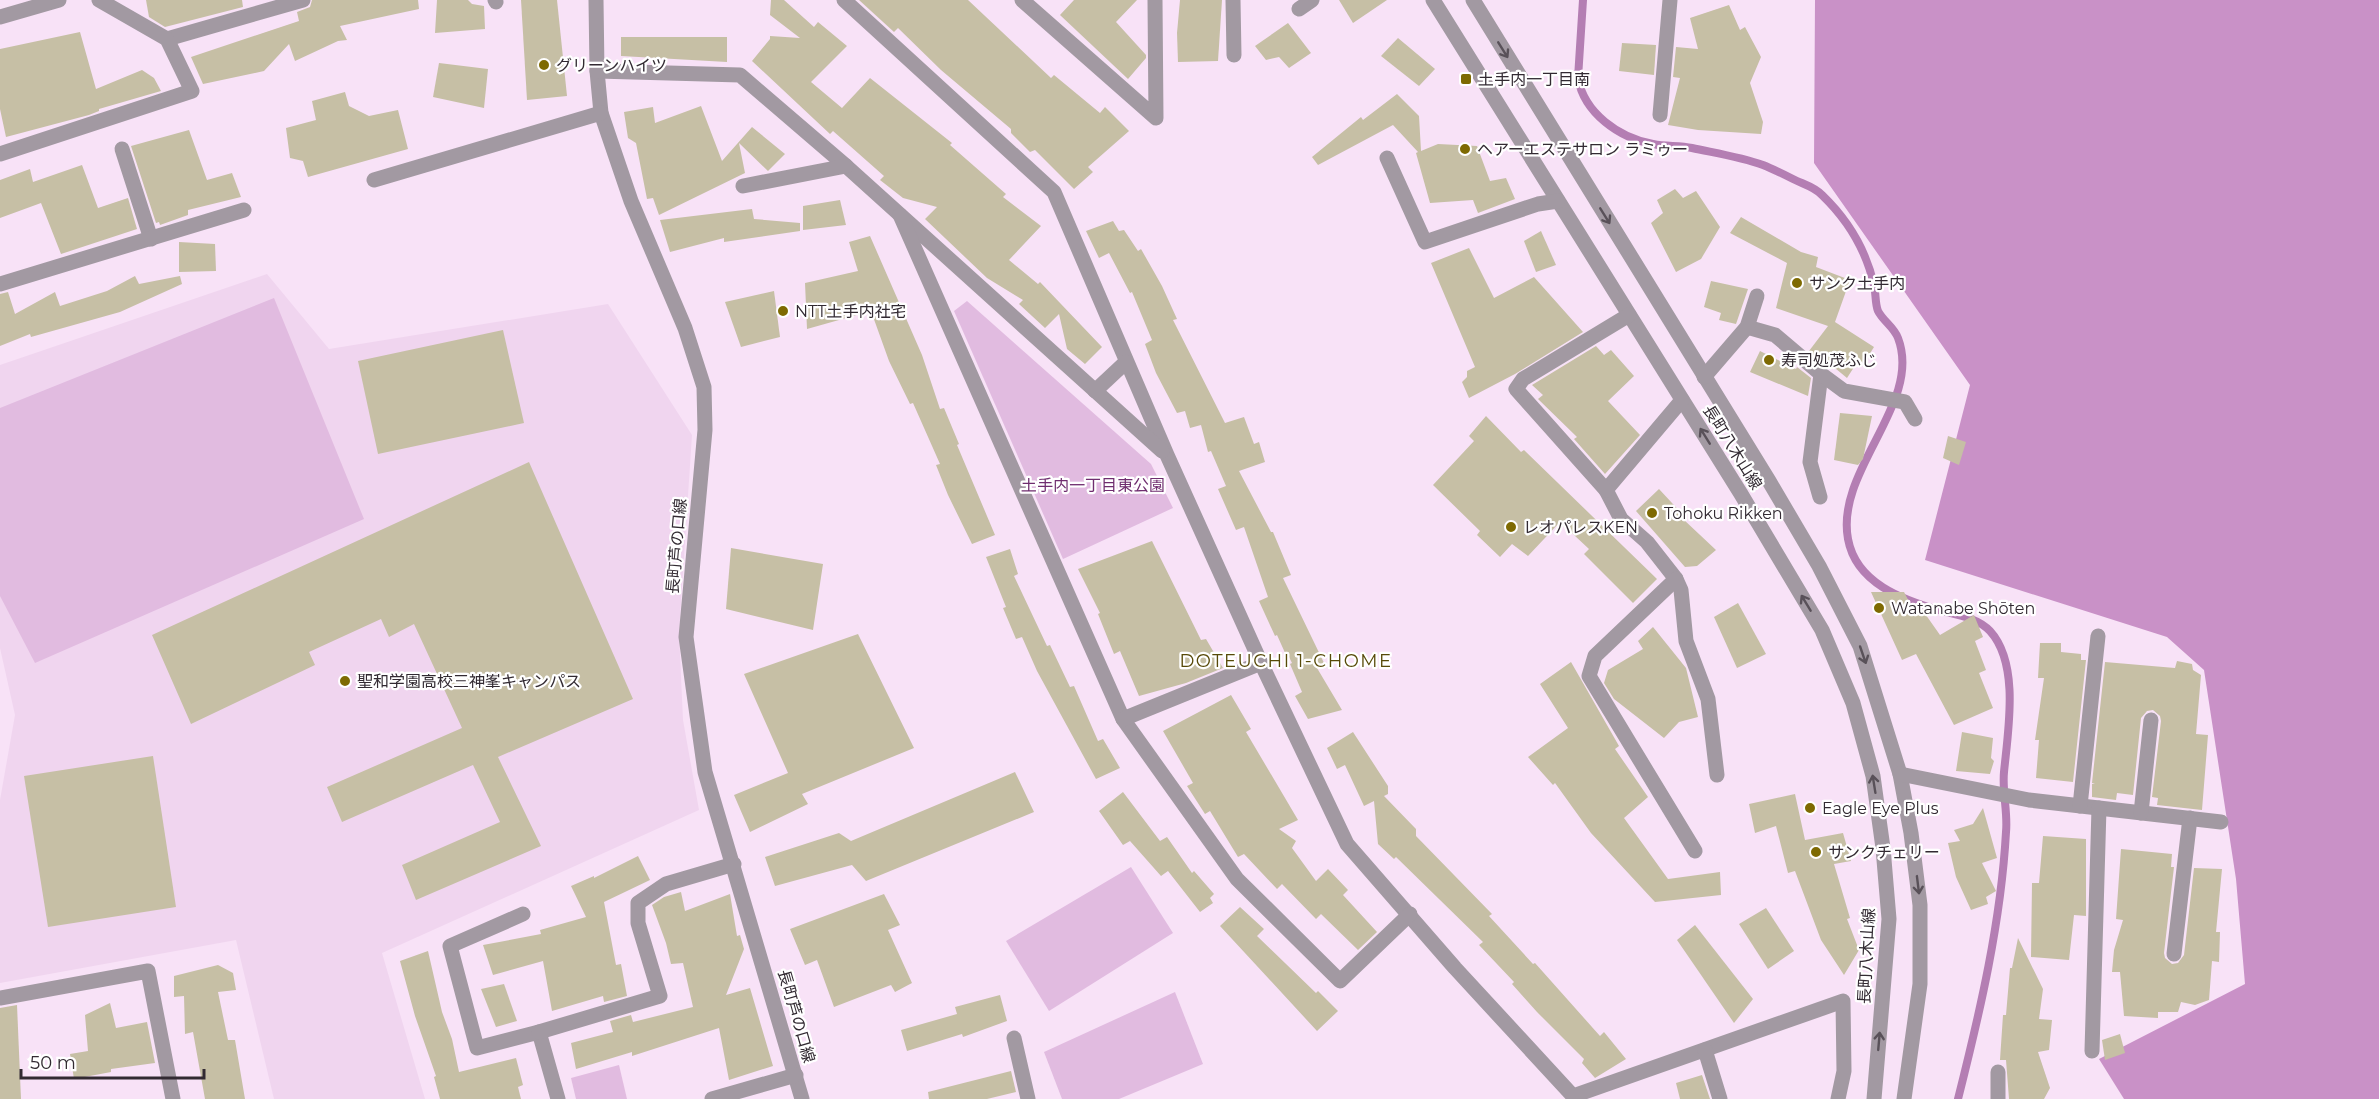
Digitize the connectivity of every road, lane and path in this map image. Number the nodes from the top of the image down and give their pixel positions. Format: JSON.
{"nodes":[{"id":1,"x":59,"y":0,"type":"edge"},
{"id":2,"x":99,"y":0,"type":"edge"},
{"id":3,"x":303,"y":0,"type":"edge"},
{"id":4,"x":596,"y":0,"type":"edge"},
{"id":5,"x":844,"y":0,"type":"edge"},
{"id":6,"x":1023,"y":0,"type":"edge"},
{"id":7,"x":1155,"y":0,"type":"edge"},
{"id":8,"x":1233,"y":0,"type":"edge"},
{"id":9,"x":1312,"y":0,"type":"edge"},
{"id":10,"x":1433,"y":0,"type":"edge"},
{"id":11,"x":1473,"y":0,"type":"edge"},
{"id":12,"x":1670,"y":0,"type":"edge"},
{"id":13,"x":1299,"y":9,"type":"dead end"},
{"id":14,"x":0,"y":17,"type":"edge"},
{"id":15,"x":167,"y":39,"type":"junction"},
{"id":16,"x":1234,"y":55,"type":"dead end"},
{"id":17,"x":597,"y":71,"type":"junction"},
{"id":18,"x":601,"y":113,"type":"junction"},
{"id":19,"x":1660,"y":115,"type":"dead end"},
{"id":20,"x":122,"y":149,"type":"dead end"},
{"id":21,"x":0,"y":154,"type":"edge"},
{"id":22,"x":1387,"y":158,"type":"dead end"},
{"id":23,"x":846,"y":166,"type":"junction"},
{"id":24,"x":374,"y":180,"type":"dead end"},
{"id":25,"x":743,"y":186,"type":"dead end"},
{"id":26,"x":1558,"y":201,"type":"junction"},
{"id":27,"x":244,"y":210,"type":"dead end"},
{"id":28,"x":900,"y":215,"type":"junction"},
{"id":29,"x":151,"y":239,"type":"junction"},
{"id":30,"x":0,"y":284,"type":"edge"},
{"id":31,"x":1757,"y":296,"type":"dead end"},
{"id":32,"x":1629,"y":315,"type":"junction"},
{"id":33,"x":1747,"y":327,"type":"junction"},
{"id":34,"x":1126,"y":362,"type":"junction"},
{"id":35,"x":1821,"y":374,"type":"junction"},
{"id":36,"x":1704,"y":377,"type":"junction"},
{"id":37,"x":1095,"y":391,"type":"junction"},
{"id":38,"x":1682,"y":400,"type":"junction"},
{"id":39,"x":1915,"y":419,"type":"dead end"},
{"id":40,"x":1167,"y":455,"type":"junction"},
{"id":41,"x":1606,"y":490,"type":"junction"},
{"id":42,"x":1820,"y":497,"type":"dead end"},
{"id":43,"x":1676,"y":579,"type":"junction"},
{"id":44,"x":2098,"y":636,"type":"dead end"},
{"id":45,"x":1261,"y":663,"type":"junction"},
{"id":46,"x":1123,"y":719,"type":"junction"},
{"id":47,"x":2151,"y":720,"type":"dead end"},
{"id":48,"x":1717,"y":774,"type":"dead end"},
{"id":49,"x":1900,"y":774,"type":"junction"},
{"id":50,"x":2080,"y":806,"type":"junction"},
{"id":51,"x":2099,"y":808,"type":"junction"},
{"id":52,"x":2141,"y":813,"type":"junction"},
{"id":53,"x":2190,"y":818,"type":"junction"},
{"id":54,"x":2221,"y":822,"type":"dead end"},
{"id":55,"x":1695,"y":851,"type":"dead end"},
{"id":56,"x":734,"y":864,"type":"junction"},
{"id":57,"x":523,"y":914,"type":"dead end"},
{"id":58,"x":1410,"y":914,"type":"junction"},
{"id":59,"x":2174,"y":954,"type":"dead end"},
{"id":60,"x":0,"y":998,"type":"edge"},
{"id":61,"x":539,"y":1032,"type":"junction"},
{"id":62,"x":1014,"y":1038,"type":"dead end"},
{"id":63,"x":1705,"y":1050,"type":"junction"},
{"id":64,"x":2092,"y":1051,"type":"dead end"},
{"id":65,"x":1998,"y":1072,"type":"dead end"},
{"id":66,"x":796,"y":1075,"type":"junction"},
{"id":67,"x":172,"y":1099,"type":"edge"},
{"id":68,"x":558,"y":1099,"type":"edge"},
{"id":69,"x":712,"y":1099,"type":"edge"},
{"id":70,"x":802,"y":1099,"type":"edge"},
{"id":71,"x":1028,"y":1099,"type":"edge"},
{"id":72,"x":1720,"y":1099,"type":"edge"},
{"id":73,"x":1838,"y":1099,"type":"edge"},
{"id":74,"x":1874,"y":1099,"type":"edge"},
{"id":75,"x":1904,"y":1099,"type":"edge"},
{"id":76,"x":1998,"y":1099,"type":"edge"}],
"edges":[{"from":1,"to":14,"type":"street"},
{"from":2,"to":15,"type":"street"},
{"from":3,"to":15,"type":"street"},
{"from":4,"to":17,"type":"street","name":"長町芦の口線"},
{"from":5,"to":34,"type":"street"},
{"from":6,"to":7,"type":"street"},
{"from":8,"to":16,"type":"street"},
{"from":9,"to":13,"type":"street"},
{"from":10,"to":26,"type":"street","name":"長町八木山線"},
{"from":11,"to":36,"type":"street","one_way":true},
{"from":12,"to":19,"type":"street"},
{"from":15,"to":21,"type":"street"},
{"from":17,"to":18,"type":"street","name":"長町芦の口線"},
{"from":17,"to":23,"type":"street"},
{"from":18,"to":24,"type":"street"},
{"from":18,"to":56,"type":"street","name":"長町芦の口線"},
{"from":20,"to":29,"type":"street"},
{"from":22,"to":26,"type":"street"},
{"from":23,"to":25,"type":"street"},
{"from":23,"to":28,"type":"street"},
{"from":26,"to":32,"type":"street","name":"長町八木山線"},
{"from":27,"to":29,"type":"street"},
{"from":28,"to":37,"type":"street"},
{"from":28,"to":46,"type":"street"},
{"from":29,"to":30,"type":"street"},
{"from":31,"to":33,"type":"street"},
{"from":32,"to":38,"type":"street","name":"長町八木山線"},
{"from":32,"to":41,"type":"street"},
{"from":33,"to":35,"type":"street"},
{"from":33,"to":36,"type":"street"},
{"from":34,"to":37,"type":"street"},
{"from":34,"to":40,"type":"street"},
{"from":35,"to":39,"type":"street"},
{"from":35,"to":42,"type":"street"},
{"from":36,"to":49,"type":"street","one_way":true},
{"from":37,"to":40,"type":"street"},
{"from":38,"to":41,"type":"street"},
{"from":74,"to":38,"type":"street","name":"長町八木山線","one_way":true},
{"from":40,"to":45,"type":"street"},
{"from":41,"to":43,"type":"street"},
{"from":43,"to":48,"type":"street"},
{"from":43,"to":55,"type":"street"},
{"from":44,"to":50,"type":"street"},
{"from":45,"to":46,"type":"street"},
{"from":45,"to":58,"type":"street"},
{"from":46,"to":58,"type":"street"},
{"from":47,"to":52,"type":"street"},
{"from":49,"to":50,"type":"street"},
{"from":49,"to":75,"type":"street","one_way":true},
{"from":50,"to":51,"type":"street"},
{"from":51,"to":52,"type":"street"},
{"from":51,"to":64,"type":"street"},
{"from":52,"to":53,"type":"street"},
{"from":53,"to":54,"type":"street"},
{"from":53,"to":59,"type":"street"},
{"from":56,"to":61,"type":"street"},
{"from":56,"to":66,"type":"street","name":"長町芦の口線"},
{"from":57,"to":61,"type":"street"},
{"from":58,"to":63,"type":"street"},
{"from":60,"to":67,"type":"street"},
{"from":61,"to":68,"type":"street"},
{"from":62,"to":71,"type":"street"},
{"from":63,"to":72,"type":"street"},
{"from":63,"to":73,"type":"street"},
{"from":65,"to":76,"type":"street"},
{"from":66,"to":69,"type":"street"},
{"from":66,"to":70,"type":"street","name":"長町芦の口線"}]}
